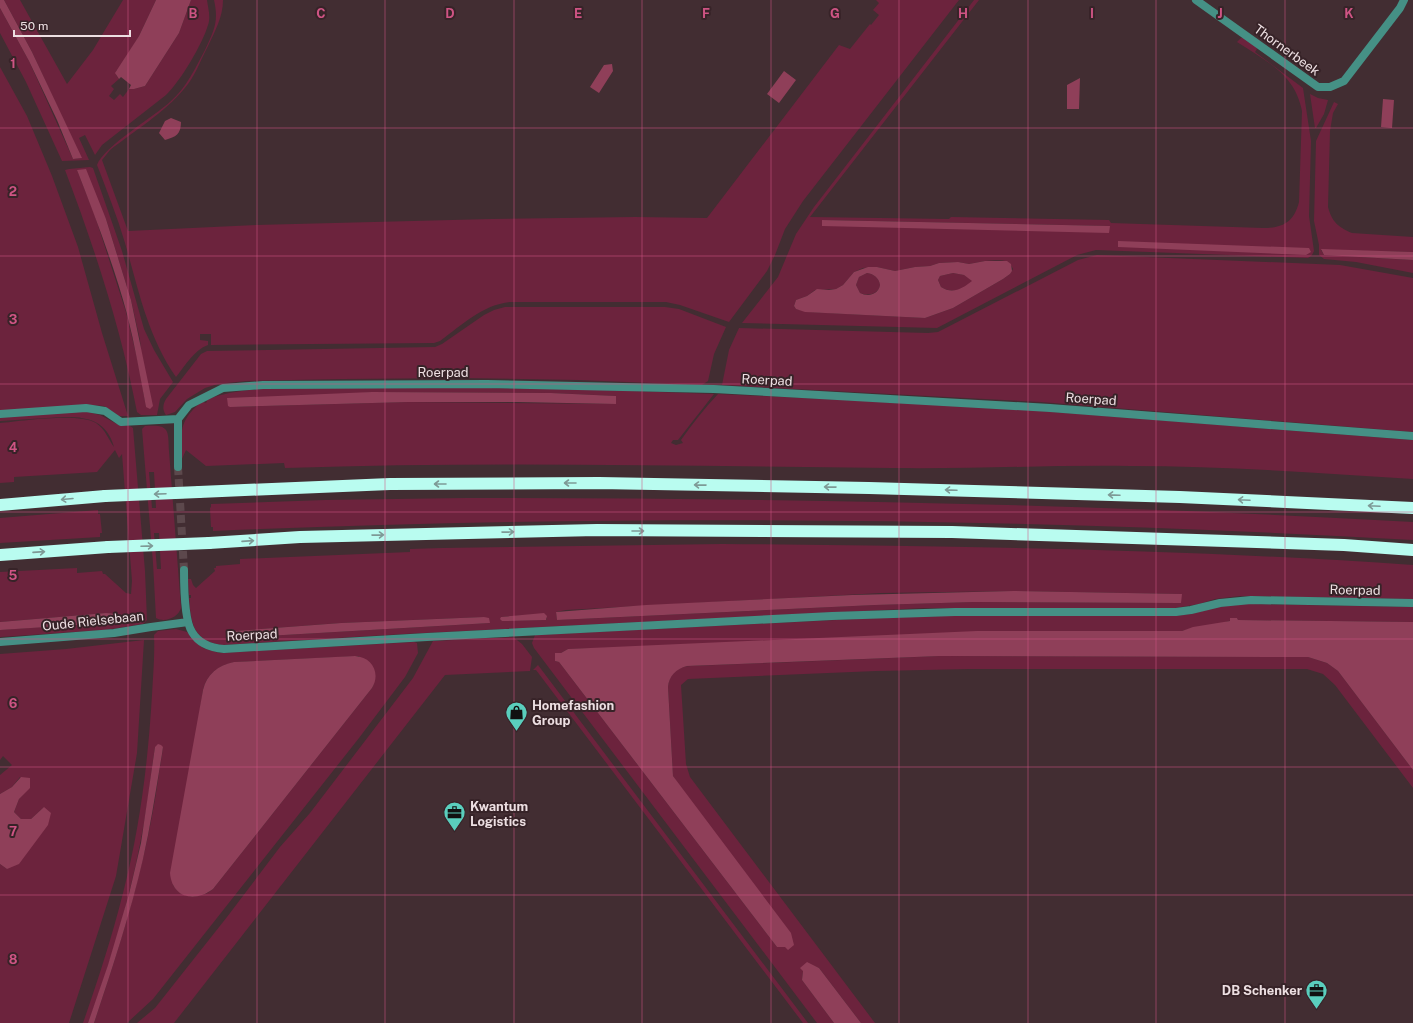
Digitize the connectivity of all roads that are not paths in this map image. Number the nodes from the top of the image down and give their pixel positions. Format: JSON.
{"nodes":[{"id":1,"x":1196,"y":0,"type":"edge"},
{"id":2,"x":1404,"y":0,"type":"edge"},
{"id":3,"x":0,"y":414,"type":"edge"},
{"id":4,"x":178,"y":419,"type":"junction"},
{"id":5,"x":1413,"y":436,"type":"edge"},
{"id":6,"x":178,"y":467,"type":"tunnel mouth"},
{"id":7,"x":0,"y":505,"type":"edge"},
{"id":8,"x":1413,"y":508,"type":"edge"},
{"id":9,"x":1413,"y":550,"type":"edge"},
{"id":10,"x":0,"y":555,"type":"edge"},
{"id":11,"x":184,"y":570,"type":"tunnel mouth"},
{"id":12,"x":1413,"y":603,"type":"edge"},
{"id":13,"x":188,"y":622,"type":"junction"},
{"id":14,"x":0,"y":642,"type":"edge"}],
"edges":[{"from":1,"to":2,"type":"street","name":"Thornerbeek"},
{"from":3,"to":4,"type":"street"},
{"from":4,"to":5,"type":"street","name":"Roerpad"},
{"from":4,"to":6,"type":"street"},
{"from":8,"to":7,"type":"highway","one_way":true,"bridge":true},
{"from":10,"to":9,"type":"highway","one_way":true,"bridge":true},
{"from":11,"to":13,"type":"street","name":"Roerpad"},
{"from":12,"to":13,"type":"street","name":"Roerpad"},
{"from":13,"to":14,"type":"street","name":"Oude Rielsebaan"}]}
